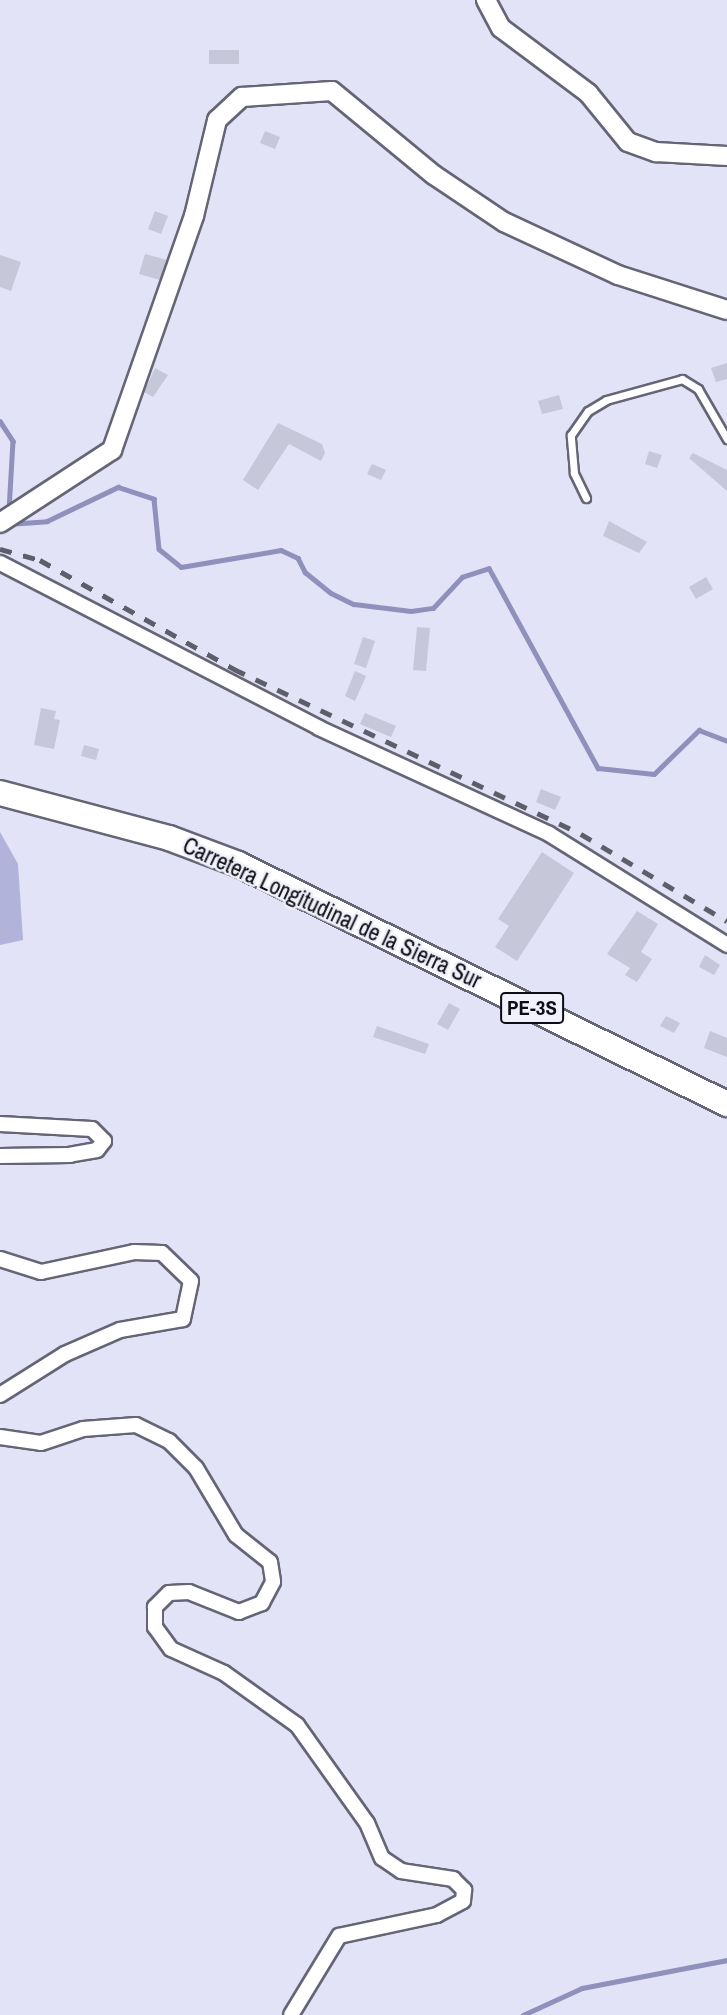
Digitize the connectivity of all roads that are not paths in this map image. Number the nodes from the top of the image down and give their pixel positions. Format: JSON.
{"nodes":[{"id":1,"x":486,"y":0,"type":"edge"},
{"id":2,"x":727,"y":156,"type":"edge"},
{"id":3,"x":727,"y":310,"type":"edge"},
{"id":4,"x":727,"y":439,"type":"edge"},
{"id":5,"x":586,"y":498,"type":"dead end"},
{"id":6,"x":5,"y":521,"type":"edge"},
{"id":7,"x":0,"y":564,"type":"edge"},
{"id":8,"x":0,"y":793,"type":"edge"},
{"id":9,"x":727,"y":945,"type":"edge"},
{"id":10,"x":720,"y":1097,"type":"edge"},
{"id":11,"x":0,"y":1124,"type":"edge"},
{"id":12,"x":0,"y":1156,"type":"edge"},
{"id":13,"x":0,"y":1259,"type":"edge"},
{"id":14,"x":0,"y":1395,"type":"edge"},
{"id":15,"x":0,"y":1437,"type":"edge"},
{"id":16,"x":291,"y":2015,"type":"edge"}],
"edges":[{"from":1,"to":2,"type":"street"},
{"from":3,"to":6,"type":"street"},
{"from":4,"to":5,"type":"lane"},
{"from":7,"to":9,"type":"street"},
{"from":8,"to":10,"type":"highway","name":"Carretera Longitudinal de la Sierra Sur","number":"PE-3S"},
{"from":11,"to":12,"type":"street"},
{"from":13,"to":14,"type":"street"},
{"from":15,"to":16,"type":"street"}]}
